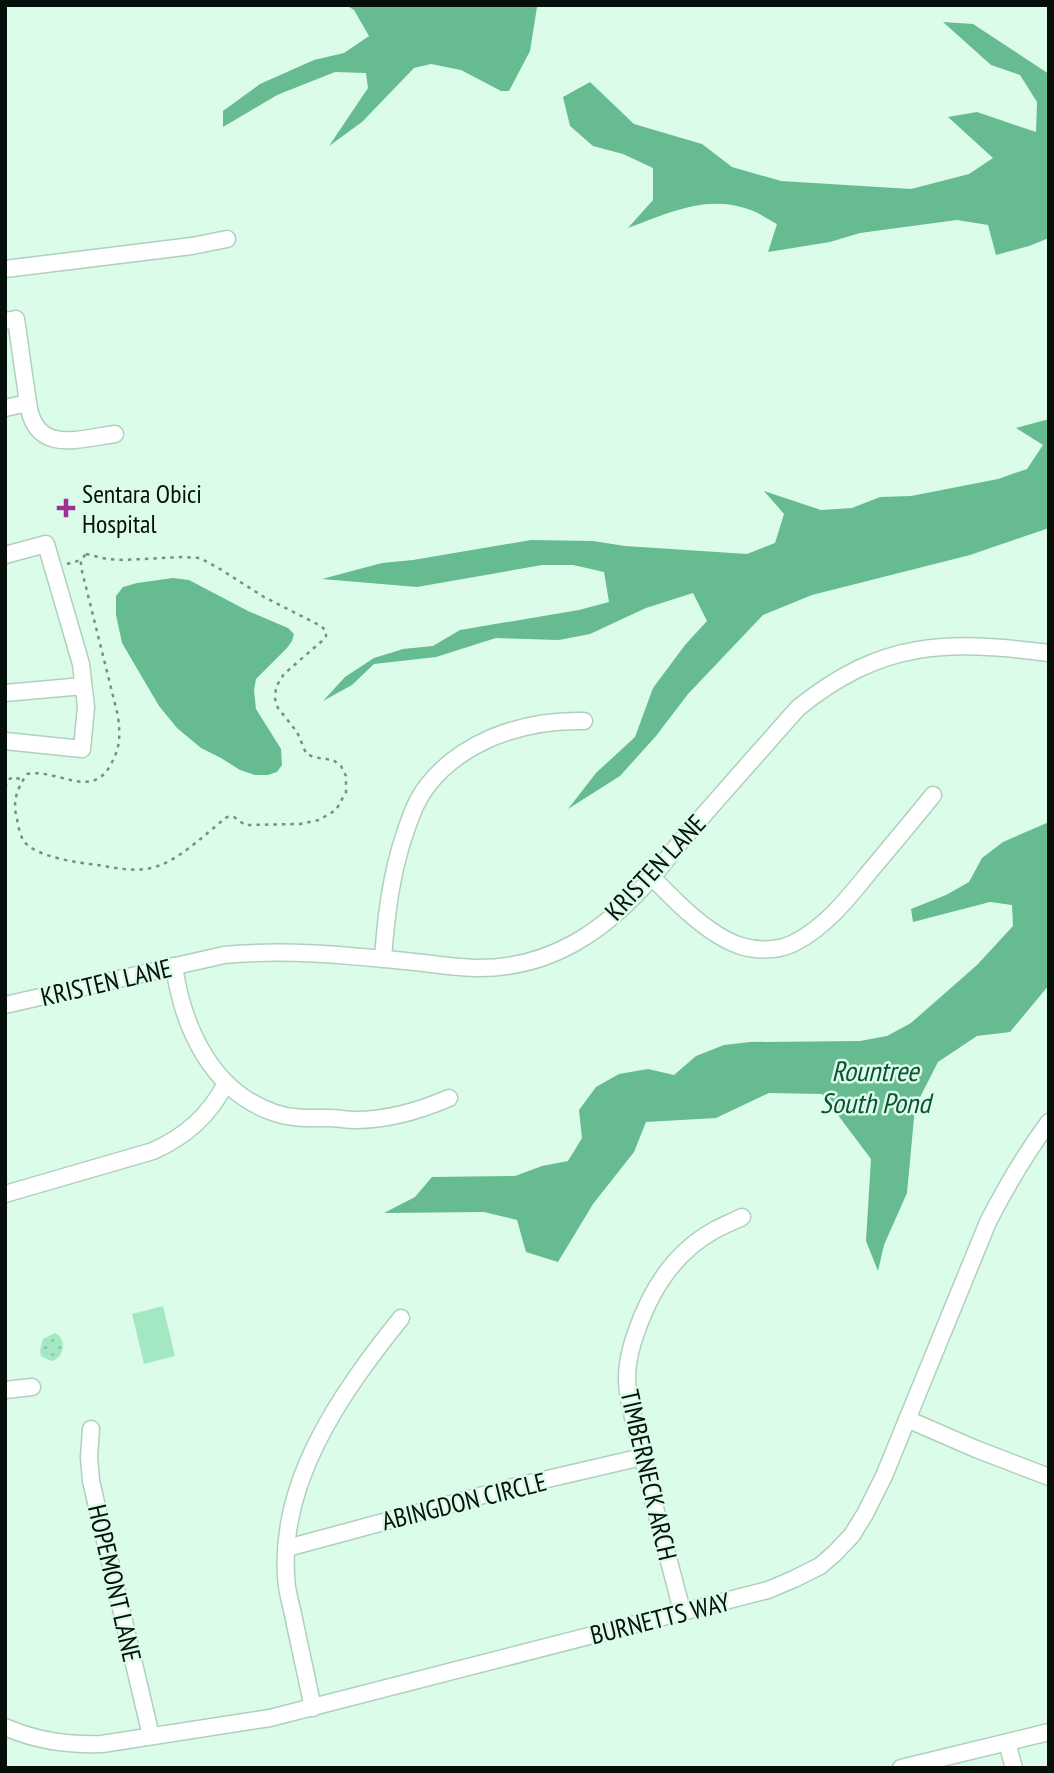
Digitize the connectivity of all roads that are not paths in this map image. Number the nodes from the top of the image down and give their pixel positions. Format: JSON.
{"nodes":[{"id":1,"x":227,"y":239,"type":"dead end"},
{"id":2,"x":5,"y":269,"type":"edge"},
{"id":3,"x":5,"y":321,"type":"edge"},
{"id":4,"x":27,"y":403,"type":"junction"},
{"id":5,"x":5,"y":408,"type":"edge"},
{"id":6,"x":115,"y":434,"type":"dead end"},
{"id":7,"x":5,"y":555,"type":"edge"},
{"id":8,"x":1049,"y":653,"type":"edge"},
{"id":9,"x":83,"y":686,"type":"junction"},
{"id":10,"x":5,"y":693,"type":"edge"},
{"id":11,"x":584,"y":721,"type":"dead end"},
{"id":12,"x":5,"y":741,"type":"edge"},
{"id":13,"x":933,"y":795,"type":"dead end"},
{"id":14,"x":652,"y":877,"type":"junction"},
{"id":15,"x":383,"y":959,"type":"junction"},
{"id":16,"x":174,"y":966,"type":"junction"},
{"id":17,"x":5,"y":1004,"type":"edge"},
{"id":18,"x":226,"y":1083,"type":"junction"},
{"id":19,"x":449,"y":1098,"type":"dead end"},
{"id":20,"x":1049,"y":1122,"type":"edge"},
{"id":21,"x":5,"y":1194,"type":"edge"},
{"id":22,"x":742,"y":1217,"type":"dead end"},
{"id":23,"x":401,"y":1318,"type":"dead end"},
{"id":24,"x":32,"y":1387,"type":"dead end"},
{"id":25,"x":5,"y":1390,"type":"edge"},
{"id":26,"x":907,"y":1419,"type":"junction"},
{"id":27,"x":91,"y":1429,"type":"dead end"},
{"id":28,"x":642,"y":1457,"type":"junction"},
{"id":29,"x":1049,"y":1476,"type":"edge"},
{"id":30,"x":287,"y":1549,"type":"junction"},
{"id":31,"x":682,"y":1611,"type":"junction"},
{"id":32,"x":313,"y":1708,"type":"junction"},
{"id":33,"x":5,"y":1727,"type":"edge"},
{"id":34,"x":1049,"y":1732,"type":"edge"},
{"id":35,"x":151,"y":1736,"type":"junction"},
{"id":36,"x":1007,"y":1743,"type":"junction"},
{"id":37,"x":901,"y":1768,"type":"edge"},
{"id":38,"x":1014,"y":1768,"type":"edge"}],
"edges":[{"from":1,"to":2,"type":"street"},
{"from":3,"to":4,"type":"street"},
{"from":4,"to":5,"type":"street"},
{"from":4,"to":6,"type":"street"},
{"from":7,"to":9,"type":"street"},
{"from":8,"to":14,"type":"street","name":"KRISTEN LANE"},
{"from":9,"to":10,"type":"street"},
{"from":9,"to":12,"type":"street"},
{"from":11,"to":15,"type":"street"},
{"from":13,"to":14,"type":"street"},
{"from":14,"to":15,"type":"street","name":"KRISTEN LANE"},
{"from":15,"to":16,"type":"street","name":"KRISTEN LANE"},
{"from":16,"to":17,"type":"street","name":"KRISTEN LANE"},
{"from":16,"to":18,"type":"street"},
{"from":18,"to":19,"type":"street"},
{"from":18,"to":21,"type":"street"},
{"from":20,"to":26,"type":"street","name":"BURNETTS WAY"},
{"from":22,"to":28,"type":"street","name":"TIMBERNECK ARCH"},
{"from":23,"to":30,"type":"street"},
{"from":24,"to":25,"type":"street"},
{"from":26,"to":29,"type":"street"},
{"from":26,"to":31,"type":"street","name":"BURNETTS WAY"},
{"from":27,"to":35,"type":"street","name":"HOPEMONT LANE"},
{"from":28,"to":30,"type":"street","name":"ABINGDON CIRCLE"},
{"from":28,"to":31,"type":"street","name":"TIMBERNECK ARCH"},
{"from":30,"to":32,"type":"street"},
{"from":31,"to":32,"type":"street","name":"BURNETTS WAY"},
{"from":32,"to":35,"type":"street","name":"BURNETTS WAY"},
{"from":33,"to":35,"type":"street","name":"BURNETTS WAY"},
{"from":34,"to":36,"type":"street"},
{"from":36,"to":37,"type":"street"},
{"from":36,"to":38,"type":"street"}]}
